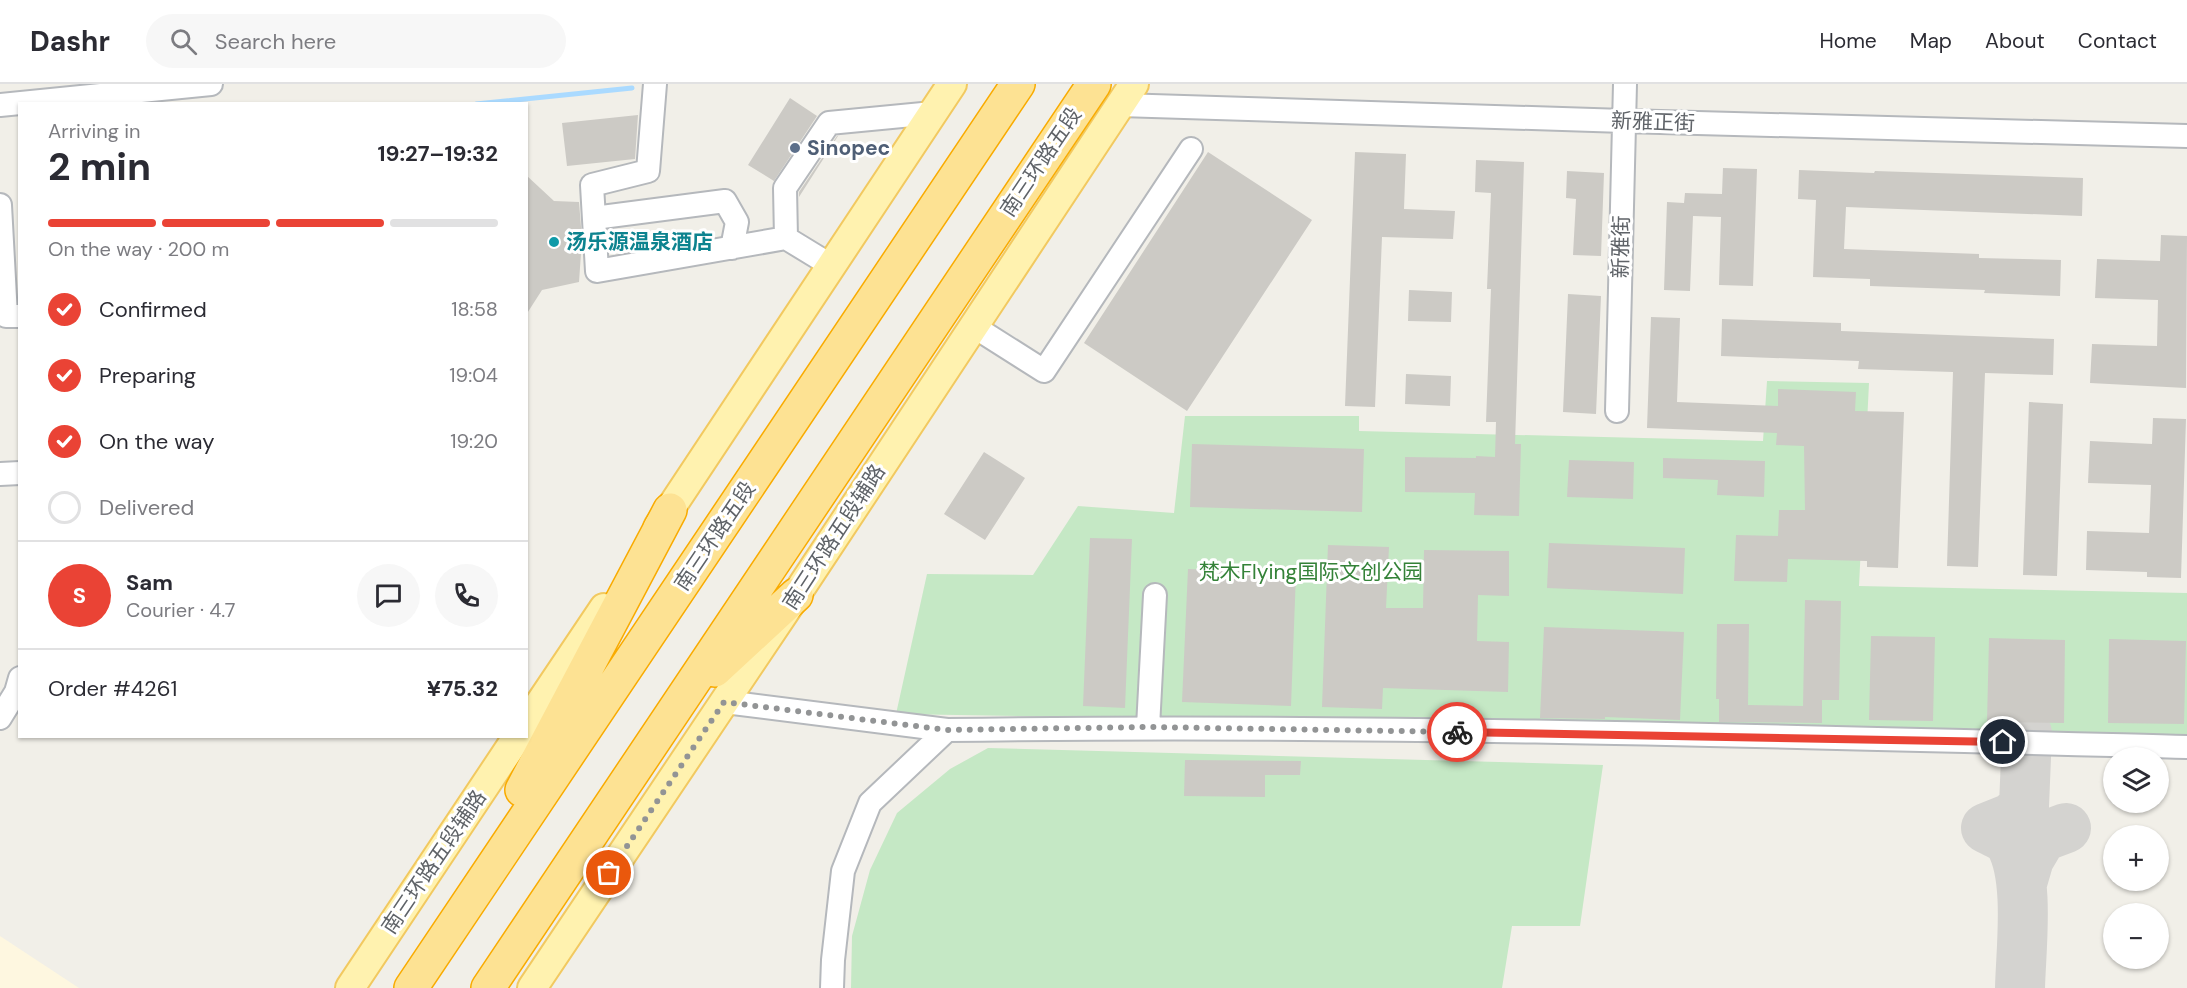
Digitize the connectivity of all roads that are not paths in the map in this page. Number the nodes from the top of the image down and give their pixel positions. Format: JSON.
{"nodes":[{"id":1,"x":211,"y":84,"type":"edge"},
{"id":2,"x":655,"y":84,"type":"edge"},
{"id":3,"x":952,"y":84,"type":"edge"},
{"id":4,"x":1018,"y":84,"type":"edge"},
{"id":5,"x":1094,"y":84,"type":"edge"},
{"id":6,"x":1625,"y":84,"type":"edge"},
{"id":7,"x":1127,"y":94,"type":"edge"},
{"id":8,"x":58,"y":95,"type":"edge"},
{"id":9,"x":0,"y":105,"type":"edge"},
{"id":10,"x":933,"y":113,"type":"junction"},
{"id":11,"x":1624,"y":122,"type":"junction"},
{"id":12,"x":2187,"y":136,"type":"edge"},
{"id":13,"x":1191,"y":149,"type":"dead end"},
{"id":14,"x":0,"y":205,"type":"edge"},
{"id":15,"x":594,"y":218,"type":"junction"},
{"id":16,"x":786,"y":238,"type":"junction"},
{"id":17,"x":732,"y":248,"type":"junction"},
{"id":18,"x":832,"y":266,"type":"junction"},
{"id":19,"x":18,"y":316,"type":"edge"},
{"id":20,"x":973,"y":326,"type":"junction"},
{"id":21,"x":1617,"y":411,"type":"dead end"},
{"id":22,"x":18,"y":473,"type":"edge"},
{"id":23,"x":0,"y":474,"type":"edge"},
{"id":24,"x":670,"y":510,"type":"junction"},
{"id":25,"x":796,"y":595,"type":"junction"},
{"id":26,"x":1155,"y":595,"type":"dead end"},
{"id":27,"x":18,"y":685,"type":"edge"},
{"id":28,"x":724,"y":702,"type":"junction"},
{"id":29,"x":676,"y":705,"type":"junction"},
{"id":30,"x":0,"y":718,"type":"edge"},
{"id":31,"x":528,"y":721,"type":"edge"},
{"id":32,"x":1148,"y":727,"type":"junction"},
{"id":33,"x":947,"y":730,"type":"junction"},
{"id":34,"x":517,"y":738,"type":"edge"},
{"id":35,"x":2187,"y":747,"type":"edge"},
{"id":36,"x":441,"y":943,"type":"junction"},
{"id":37,"x":350,"y":988,"type":"edge"},
{"id":38,"x":411,"y":988,"type":"edge"},
{"id":39,"x":488,"y":988,"type":"edge"},
{"id":40,"x":532,"y":988,"type":"edge"},
{"id":41,"x":832,"y":988,"type":"edge"}],
"edges":[{"from":1,"to":8,"type":"street"},
{"from":2,"to":15,"type":"street"},
{"from":3,"to":10,"type":"main road"},
{"from":4,"to":36,"type":"highway","name":"南三环路五段"},
{"from":5,"to":29,"type":"highway","name":"南三环路五段"},
{"from":6,"to":11,"type":"street","name":"新雅街"},
{"from":7,"to":11,"type":"street","name":"新雅正街"},
{"from":7,"to":20,"type":"main road","name":"南三环路五段辅路"},
{"from":8,"to":9,"type":"street"},
{"from":10,"to":16,"type":"street"},
{"from":10,"to":18,"type":"main road"},
{"from":11,"to":12,"type":"street","name":"新雅正街"},
{"from":11,"to":21,"type":"street","name":"新雅街"},
{"from":13,"to":20,"type":"street"},
{"from":14,"to":19,"type":"street"},
{"from":15,"to":17,"type":"street"},
{"from":15,"to":17,"type":"street"},
{"from":16,"to":17,"type":"street"},
{"from":16,"to":18,"type":"street"},
{"from":18,"to":24,"type":"main road"},
{"from":20,"to":25,"type":"main road","name":"南三环路五段辅路"},
{"from":22,"to":23,"type":"street"},
{"from":24,"to":31,"type":"main road"},
{"from":24,"to":36,"type":"highway"},
{"from":25,"to":28,"type":"main road","name":"南三环路五段辅路"},
{"from":25,"to":29,"type":"highway"},
{"from":26,"to":32,"type":"street"},
{"from":27,"to":30,"type":"street"},
{"from":28,"to":33,"type":"street"},
{"from":28,"to":40,"type":"main road","name":"南三环路五段辅路"},
{"from":29,"to":39,"type":"highway","name":"南三环路五段"},
{"from":32,"to":33,"type":"street"},
{"from":32,"to":35,"type":"street"},
{"from":33,"to":41,"type":"street"},
{"from":34,"to":37,"type":"main road","name":"南三环路五段辅路"},
{"from":36,"to":38,"type":"highway","name":"南三环路五段"}]}
